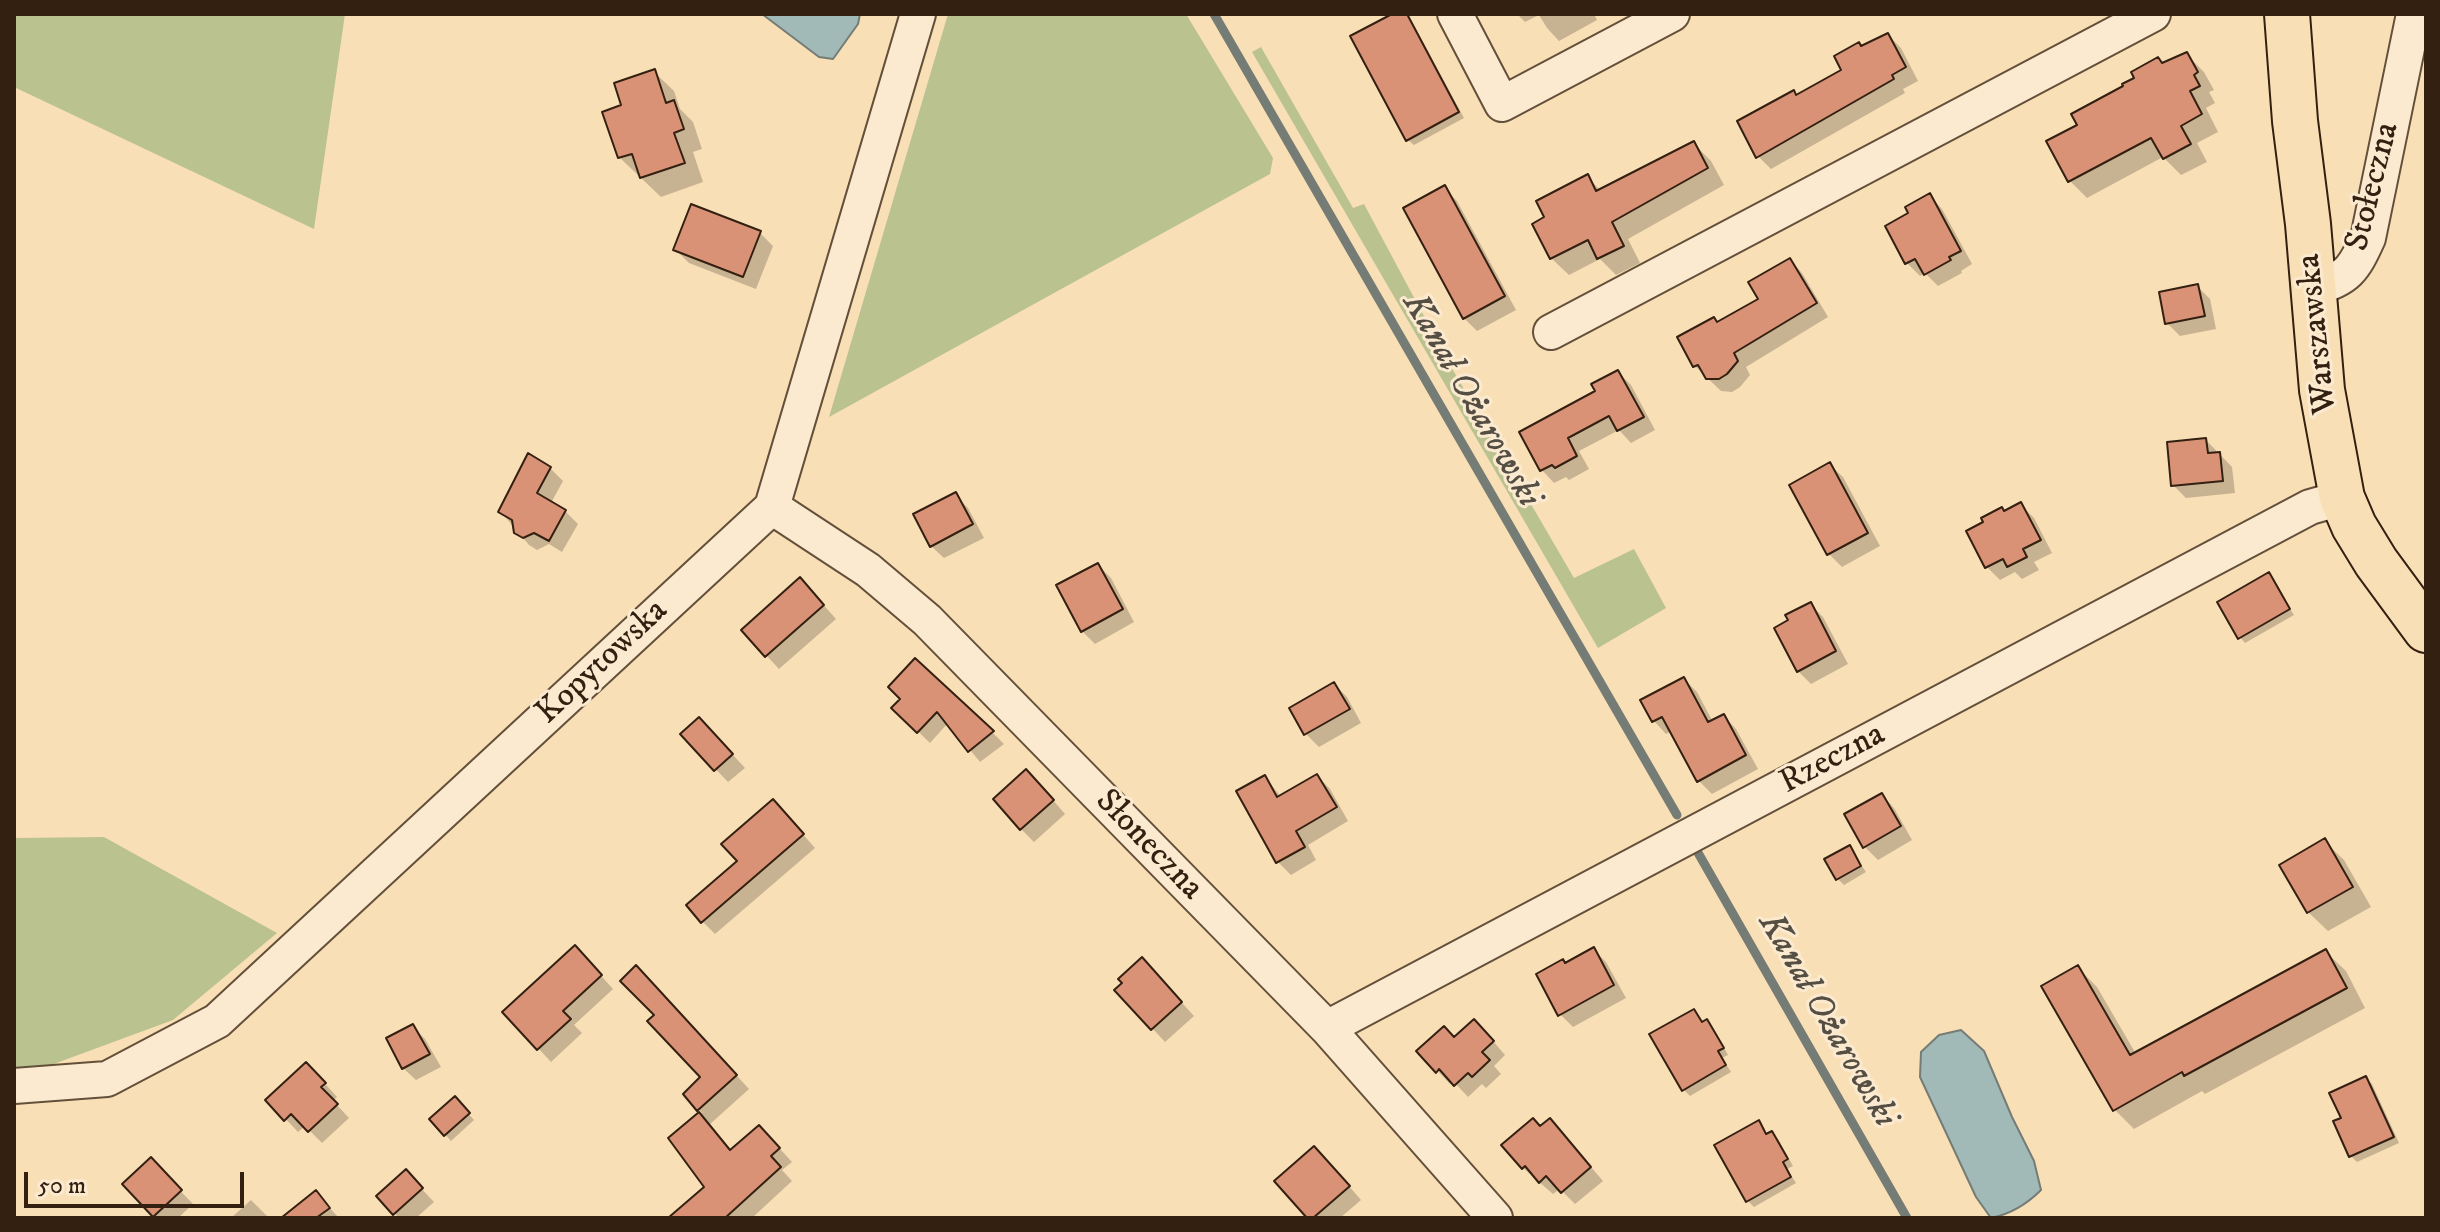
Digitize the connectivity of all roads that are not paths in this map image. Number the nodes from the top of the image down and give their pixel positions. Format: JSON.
{"nodes":[{"id":1,"x":918,"y":14,"type":"edge"},
{"id":2,"x":1455,"y":14,"type":"edge"},
{"id":3,"x":1672,"y":14,"type":"edge"},
{"id":4,"x":2153,"y":14,"type":"edge"},
{"id":5,"x":2287,"y":14,"type":"edge"},
{"id":6,"x":2414,"y":14,"type":"edge"},
{"id":7,"x":2313,"y":288,"type":"junction"},
{"id":8,"x":1551,"y":332,"type":"dead end"},
{"id":9,"x":2342,"y":498,"type":"junction"},
{"id":10,"x":772,"y":507,"type":"junction"},
{"id":11,"x":2421,"y":612,"type":"edge"},
{"id":12,"x":1327,"y":1028,"type":"junction"},
{"id":13,"x":14,"y":1086,"type":"edge"},
{"id":14,"x":1495,"y":1218,"type":"edge"}],
"edges":[{"from":1,"to":10,"type":"street"},
{"from":2,"to":3,"type":"street"},
{"from":4,"to":8,"type":"street"},
{"from":5,"to":7,"type":"main road","name":"Warszawska"},
{"from":6,"to":7,"type":"street","name":"Stołeczna"},
{"from":7,"to":9,"type":"main road","name":"Warszawska"},
{"from":9,"to":11,"type":"main road","name":"Warszawska"},
{"from":9,"to":12,"type":"street","name":"Rzeczna"},
{"from":10,"to":12,"type":"street","name":"Słoneczna"},
{"from":10,"to":13,"type":"street","name":"Kopytowska"},
{"from":12,"to":14,"type":"street","name":"Słoneczna"}]}
